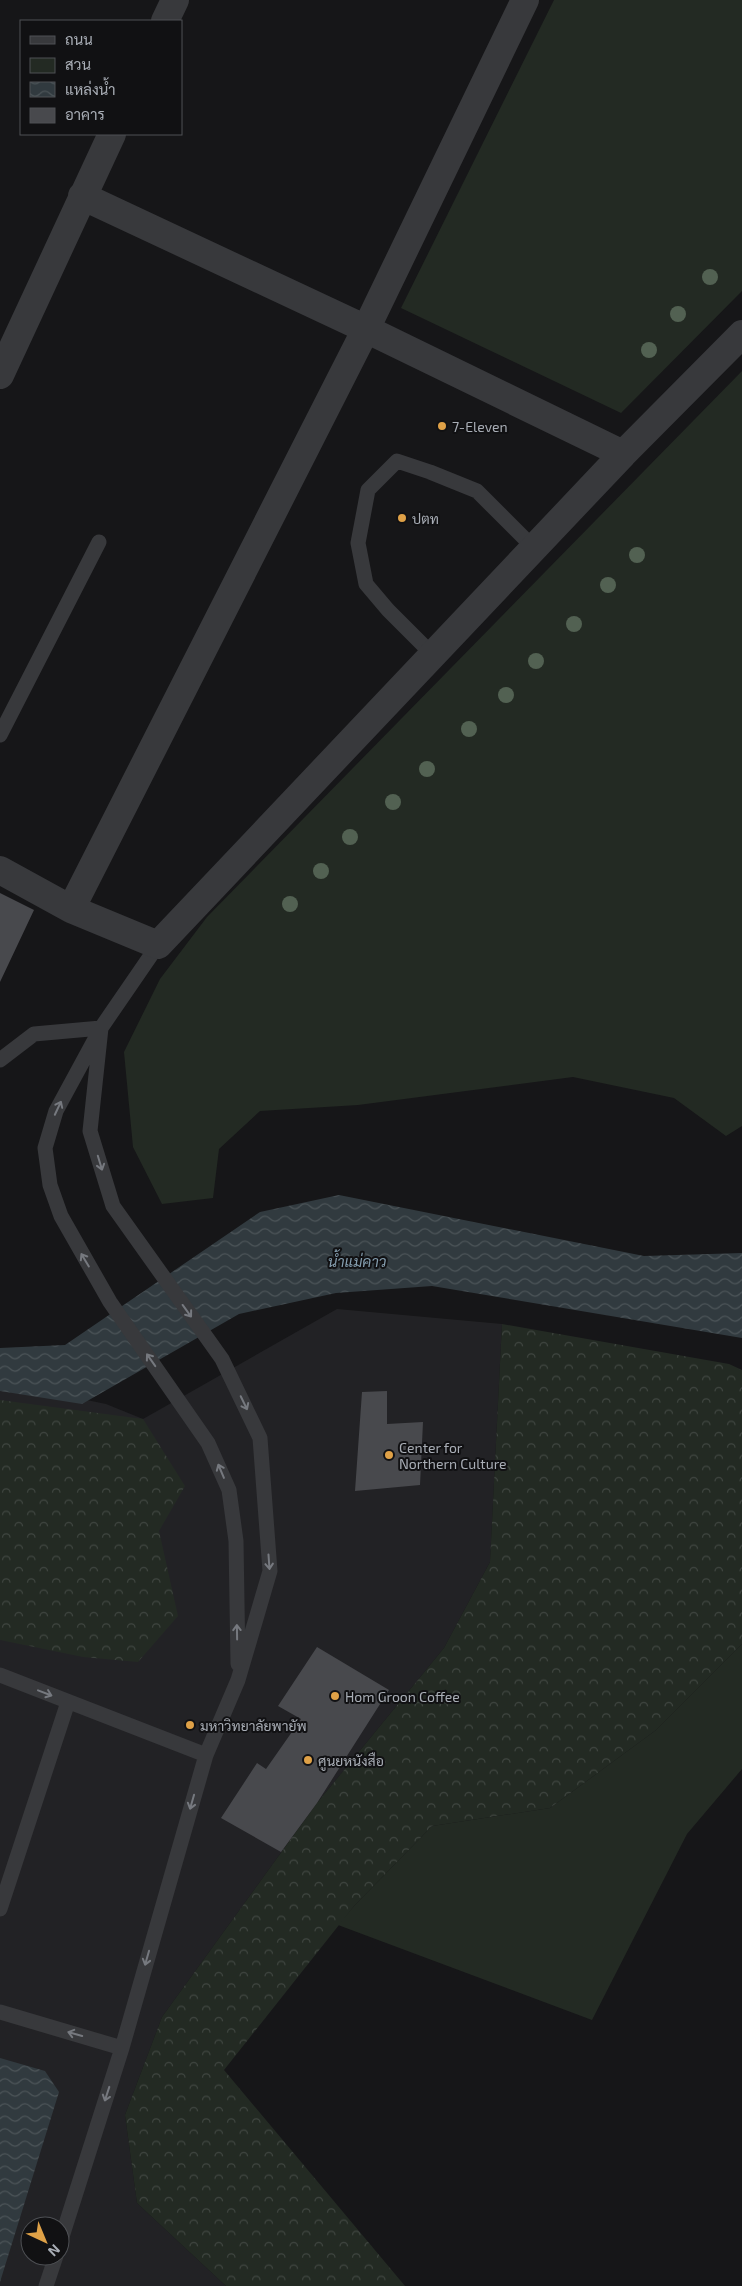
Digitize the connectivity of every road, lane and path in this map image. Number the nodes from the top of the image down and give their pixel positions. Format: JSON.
{"nodes":[{"id":1,"x":175,"y":0,"type":"edge"},
{"id":2,"x":525,"y":0,"type":"edge"},
{"id":3,"x":165,"y":20,"type":"edge"},
{"id":4,"x":112,"y":135,"type":"edge"},
{"id":5,"x":82,"y":196,"type":"junction"},
{"id":6,"x":366,"y":329,"type":"junction"},
{"id":7,"x":742,"y":334,"type":"edge"},
{"id":8,"x":0,"y":375,"type":"edge"},
{"id":9,"x":623,"y":454,"type":"junction"},
{"id":10,"x":99,"y":542,"type":"dead end"},
{"id":11,"x":534,"y":548,"type":"junction"},
{"id":12,"x":432,"y":655,"type":"junction"},
{"id":13,"x":0,"y":735,"type":"edge"},
{"id":14,"x":0,"y":870,"type":"edge"},
{"id":15,"x":72,"y":909,"type":"junction"},
{"id":16,"x":158,"y":945,"type":"junction"},
{"id":17,"x":102,"y":1028,"type":"junction"},
{"id":18,"x":0,"y":1060,"type":"edge"},
{"id":19,"x":0,"y":1675,"type":"edge"},
{"id":20,"x":238,"y":1680,"type":"junction"},
{"id":21,"x":68,"y":1702,"type":"junction"},
{"id":22,"x":206,"y":1755,"type":"junction"},
{"id":23,"x":0,"y":1909,"type":"edge"},
{"id":24,"x":0,"y":2012,"type":"edge"},
{"id":25,"x":122,"y":2048,"type":"junction"},
{"id":26,"x":69,"y":2216,"type":"edge"},
{"id":27,"x":53,"y":2266,"type":"edge"},
{"id":28,"x":46,"y":2286,"type":"edge"}],
"edges":[{"from":1,"to":3,"type":"street"},
{"from":2,"to":6,"type":"street"},
{"from":4,"to":5,"type":"street"},
{"from":5,"to":6,"type":"street"},
{"from":5,"to":8,"type":"street"},
{"from":6,"to":9,"type":"street"},
{"from":6,"to":15,"type":"street"},
{"from":7,"to":9,"type":"street"},
{"from":9,"to":11,"type":"street"},
{"from":10,"to":13,"type":"lane"},
{"from":11,"to":12,"type":"street"},
{"from":11,"to":12,"type":"lane"},
{"from":12,"to":16,"type":"street"},
{"from":14,"to":15,"type":"street"},
{"from":15,"to":16,"type":"street"},
{"from":16,"to":17,"type":"lane"},
{"from":17,"to":18,"type":"lane"},
{"from":17,"to":20,"type":"lane","one_way":true},
{"from":20,"to":17,"type":"lane","one_way":true},
{"from":19,"to":21,"type":"lane","one_way":true},
{"from":20,"to":22,"type":"lane"},
{"from":21,"to":22,"type":"lane"},
{"from":21,"to":23,"type":"lane"},
{"from":22,"to":25,"type":"lane","one_way":true},
{"from":25,"to":24,"type":"lane","one_way":true},
{"from":25,"to":26,"type":"lane","one_way":true},
{"from":27,"to":28,"type":"lane"}]}
